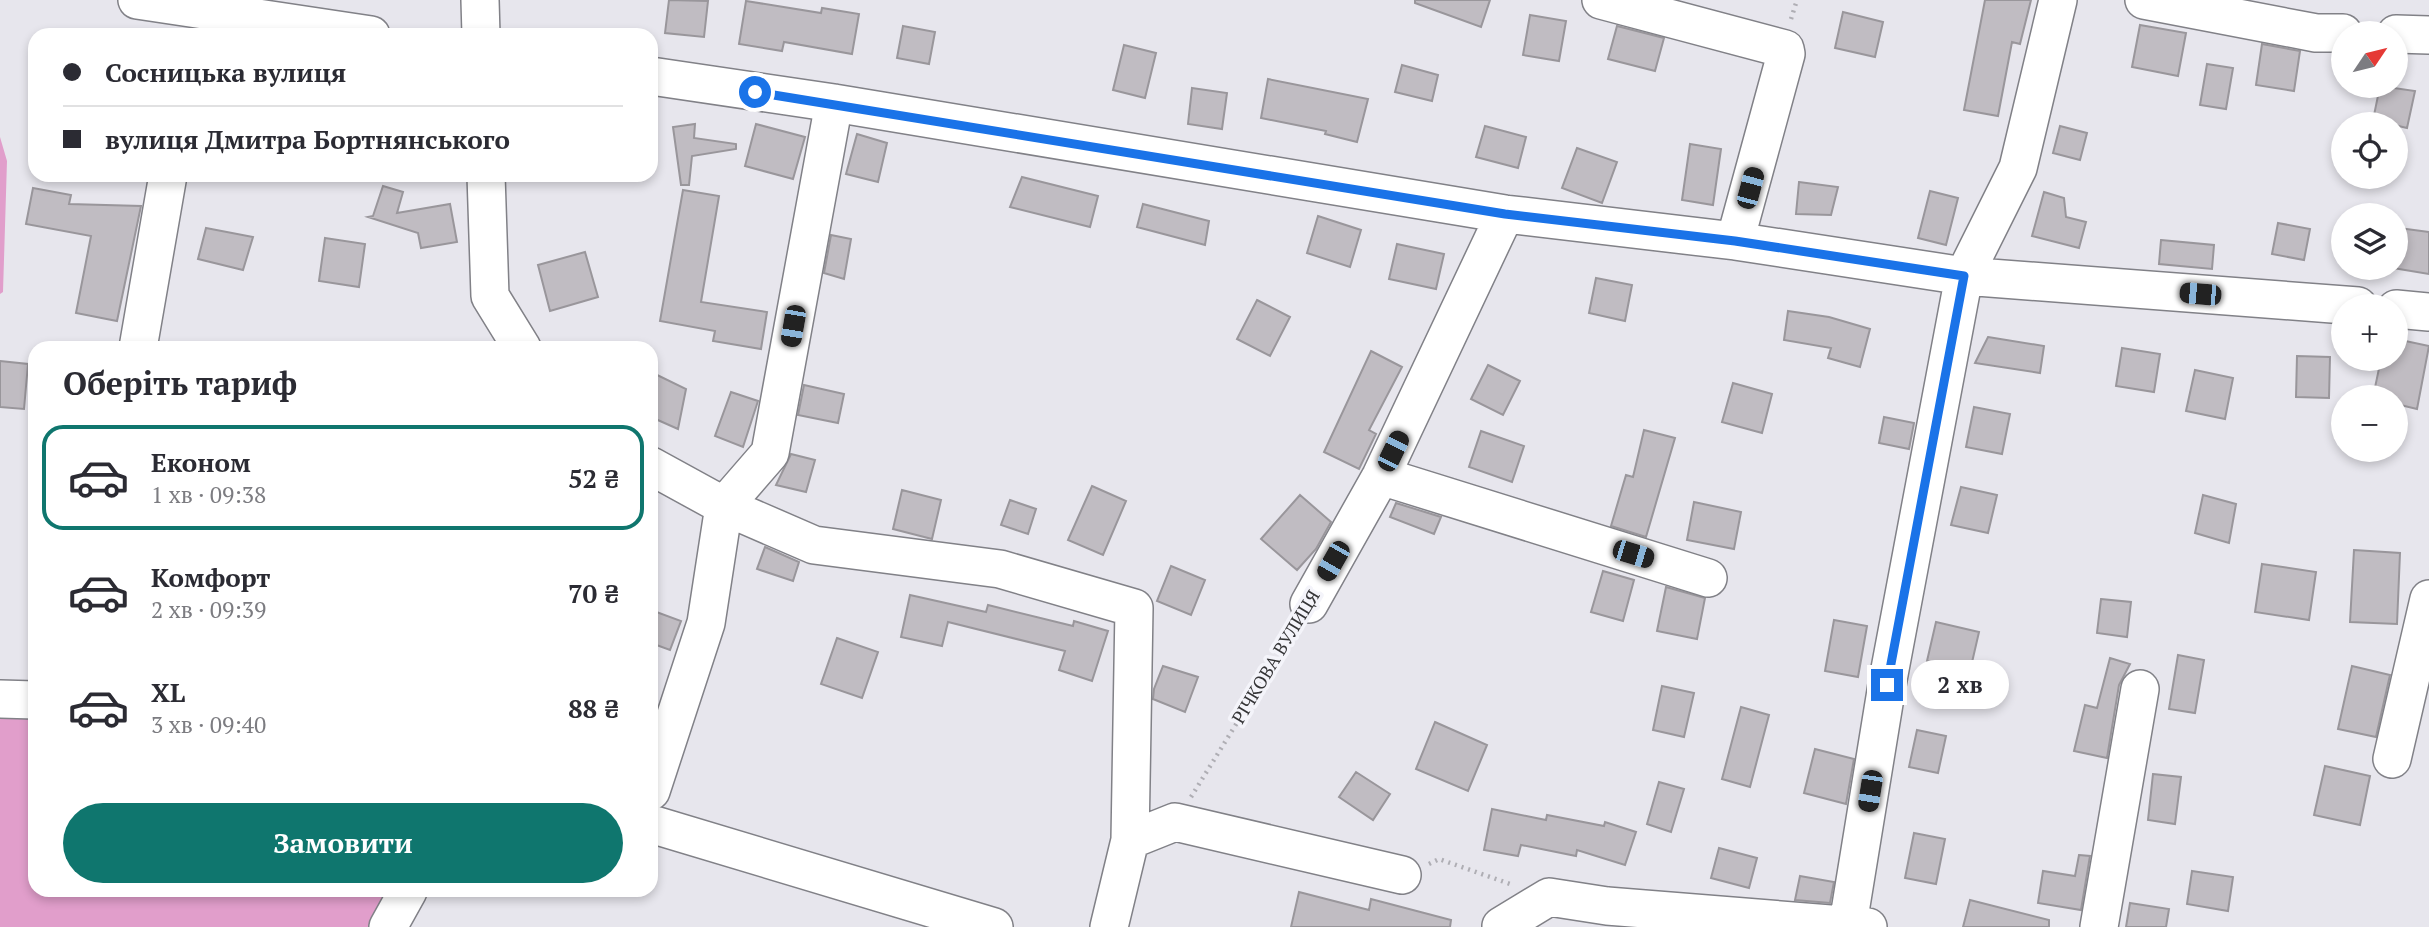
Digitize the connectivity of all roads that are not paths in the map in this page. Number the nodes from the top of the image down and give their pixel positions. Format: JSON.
{"nodes":[{"id":1,"x":137,"y":0,"type":"edge"},
{"id":2,"x":480,"y":0,"type":"edge"},
{"id":3,"x":1601,"y":0,"type":"edge"},
{"id":4,"x":2058,"y":0,"type":"edge"},
{"id":5,"x":2144,"y":0,"type":"edge"},
{"id":6,"x":2289,"y":14,"type":"edge"},
{"id":7,"x":196,"y":15,"type":"edge"},
{"id":8,"x":310,"y":28,"type":"edge"},
{"id":9,"x":481,"y":28,"type":"edge"},
{"id":10,"x":2331,"y":33,"type":"edge"},
{"id":11,"x":2408,"y":34,"type":"edge"},
{"id":12,"x":2429,"y":35,"type":"edge"},
{"id":13,"x":658,"y":77,"type":"edge"},
{"id":14,"x":834,"y":103,"type":"junction"},
{"id":15,"x":167,"y":182,"type":"edge"},
{"id":16,"x":486,"y":182,"type":"edge"},
{"id":17,"x":1505,"y":214,"type":"junction"},
{"id":18,"x":1735,"y":241,"type":"junction"},
{"id":19,"x":1964,"y":276,"type":"junction"},
{"id":20,"x":2331,"y":304,"type":"edge"},
{"id":21,"x":2408,"y":310,"type":"edge"},
{"id":22,"x":2429,"y":312,"type":"edge"},
{"id":23,"x":139,"y":341,"type":"edge"},
{"id":24,"x":518,"y":341,"type":"edge"},
{"id":25,"x":658,"y":470,"type":"edge"},
{"id":26,"x":1381,"y":476,"type":"junction"},
{"id":27,"x":724,"y":506,"type":"junction"},
{"id":28,"x":1708,"y":578,"type":"dead end"},
{"id":29,"x":2429,"y":598,"type":"edge"},
{"id":30,"x":1309,"y":604,"type":"road end"},
{"id":31,"x":2425,"y":643,"type":"edge"},
{"id":32,"x":2140,"y":689,"type":"dead end"},
{"id":33,"x":0,"y":699,"type":"edge"},
{"id":34,"x":28,"y":700,"type":"edge"},
{"id":35,"x":2392,"y":759,"type":"dead end"},
{"id":36,"x":658,"y":770,"type":"edge"},
{"id":37,"x":658,"y":826,"type":"edge"},
{"id":38,"x":1130,"y":840,"type":"junction"},
{"id":39,"x":1402,"y":875,"type":"road end"},
{"id":40,"x":405,"y":897,"type":"edge"},
{"id":41,"x":1858,"y":925,"type":"edge"},
{"id":42,"x":1501,"y":926,"type":"edge"},
{"id":43,"x":388,"y":927,"type":"edge"},
{"id":44,"x":994,"y":927,"type":"edge"},
{"id":45,"x":1109,"y":927,"type":"edge"},
{"id":46,"x":2099,"y":927,"type":"edge"}],
"edges":[{"from":1,"to":7,"type":"street"},
{"from":2,"to":9,"type":"street"},
{"from":3,"to":18,"type":"street"},
{"from":4,"to":19,"type":"street"},
{"from":5,"to":6,"type":"street"},
{"from":6,"to":10,"type":"street"},
{"from":7,"to":8,"type":"street"},
{"from":11,"to":12,"type":"street"},
{"from":13,"to":14,"type":"street"},
{"from":14,"to":17,"type":"street"},
{"from":14,"to":27,"type":"street"},
{"from":15,"to":23,"type":"street"},
{"from":16,"to":24,"type":"street"},
{"from":17,"to":18,"type":"street"},
{"from":17,"to":26,"type":"street","name":"РІЧКОВА ВУЛИЦЯ"},
{"from":18,"to":19,"type":"street"},
{"from":19,"to":20,"type":"street"},
{"from":19,"to":41,"type":"street"},
{"from":21,"to":22,"type":"street"},
{"from":25,"to":27,"type":"street"},
{"from":26,"to":28,"type":"street"},
{"from":26,"to":30,"type":"street","name":"РІЧКОВА ВУЛИЦЯ"},
{"from":27,"to":36,"type":"street"},
{"from":27,"to":38,"type":"street"},
{"from":29,"to":31,"type":"street"},
{"from":31,"to":35,"type":"street"},
{"from":32,"to":46,"type":"street"},
{"from":33,"to":34,"type":"street"},
{"from":37,"to":44,"type":"street"},
{"from":38,"to":39,"type":"street"},
{"from":38,"to":45,"type":"street"},
{"from":40,"to":43,"type":"street"},
{"from":41,"to":42,"type":"street"}]}
